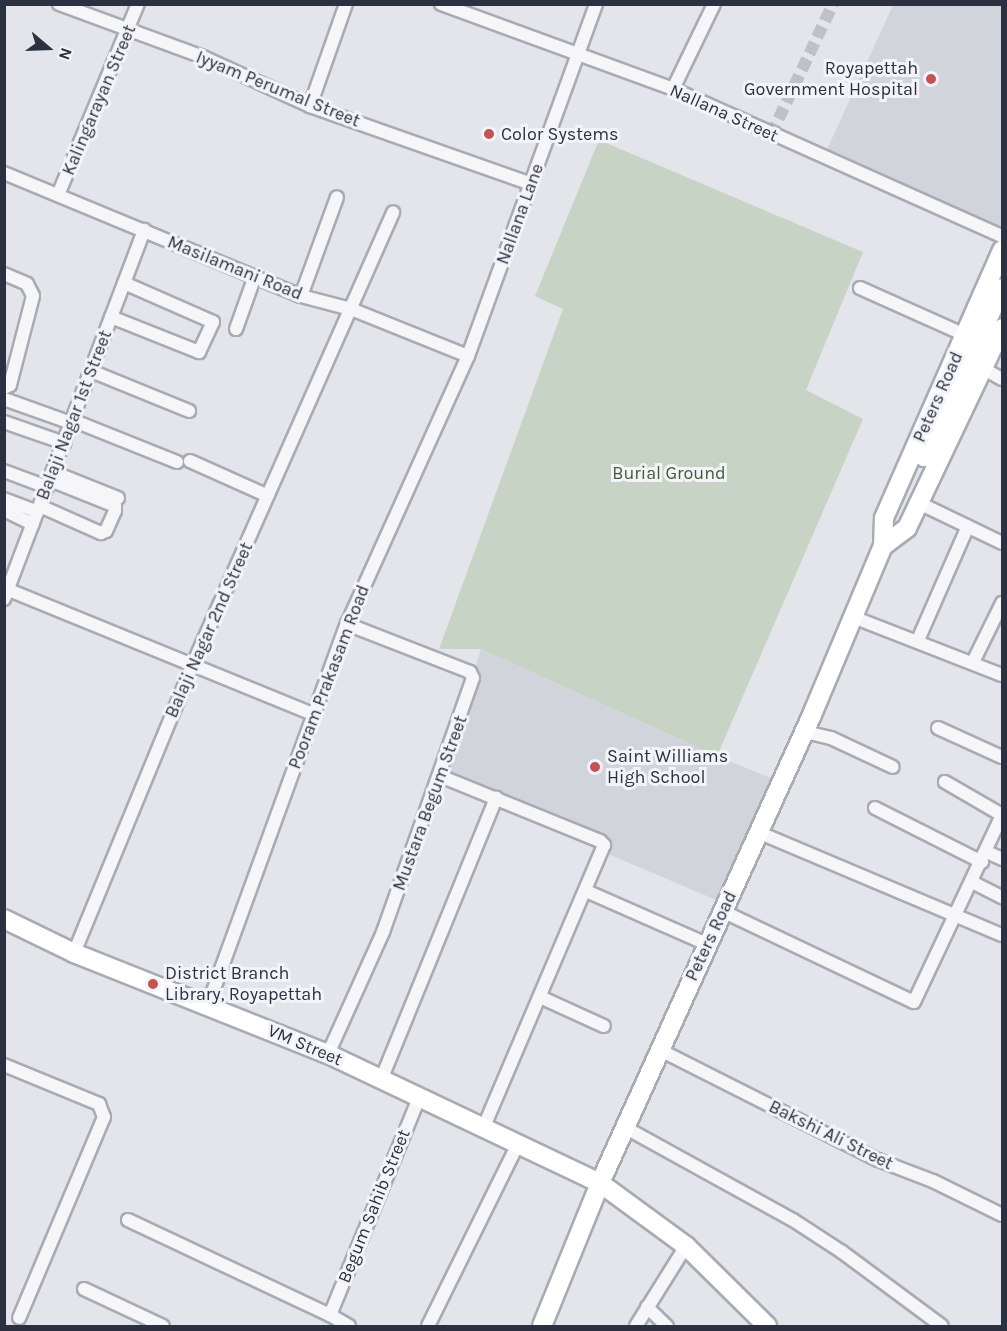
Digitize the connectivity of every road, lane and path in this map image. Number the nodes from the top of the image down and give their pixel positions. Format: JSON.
{"nodes":[{"id":1,"x":59,"y":4,"type":"edge"},
{"id":2,"x":138,"y":4,"type":"edge"},
{"id":3,"x":346,"y":4,"type":"edge"},
{"id":4,"x":441,"y":4,"type":"edge"},
{"id":5,"x":596,"y":4,"type":"edge"},
{"id":6,"x":714,"y":4,"type":"edge"},
{"id":7,"x":129,"y":30,"type":"junction"},
{"id":8,"x":579,"y":54,"type":"junction"},
{"id":9,"x":673,"y":89,"type":"junction"},
{"id":10,"x":310,"y":106,"type":"junction"},
{"id":11,"x":4,"y":173,"type":"edge"},
{"id":12,"x":531,"y":184,"type":"junction"},
{"id":13,"x":58,"y":195,"type":"junction"},
{"id":14,"x":337,"y":197,"type":"dead end"},
{"id":15,"x":393,"y":212,"type":"dead end"},
{"id":16,"x":144,"y":230,"type":"junction"},
{"id":17,"x":1002,"y":236,"type":"edge"},
{"id":18,"x":1002,"y":250,"type":"edge"},
{"id":19,"x":4,"y":274,"type":"edge"},
{"id":20,"x":255,"y":276,"type":"junction"},
{"id":21,"x":124,"y":283,"type":"junction"},
{"id":22,"x":860,"y":288,"type":"dead end"},
{"id":23,"x":1002,"y":288,"type":"edge"},
{"id":24,"x":302,"y":296,"type":"junction"},
{"id":25,"x":351,"y":309,"type":"junction"},
{"id":26,"x":111,"y":317,"type":"junction"},
{"id":27,"x":1002,"y":328,"type":"edge"},
{"id":28,"x":236,"y":329,"type":"dead end"},
{"id":29,"x":965,"y":335,"type":"junction"},
{"id":30,"x":468,"y":356,"type":"junction"},
{"id":31,"x":984,"y":369,"type":"junction"},
{"id":32,"x":91,"y":371,"type":"junction"},
{"id":33,"x":1002,"y":379,"type":"edge"},
{"id":34,"x":4,"y":388,"type":"edge"},
{"id":35,"x":4,"y":399,"type":"edge"},
{"id":36,"x":189,"y":411,"type":"dead end"},
{"id":37,"x":72,"y":421,"type":"junction"},
{"id":38,"x":4,"y":422,"type":"edge"},
{"id":39,"x":64,"y":443,"type":"junction"},
{"id":40,"x":190,"y":461,"type":"dead end"},
{"id":41,"x":177,"y":462,"type":"dead end"},
{"id":42,"x":4,"y":471,"type":"edge"},
{"id":43,"x":50,"y":480,"type":"junction"},
{"id":44,"x":268,"y":496,"type":"junction"},
{"id":45,"x":118,"y":498,"type":"dead end"},
{"id":46,"x":913,"y":498,"type":"junction"},
{"id":47,"x":4,"y":499,"type":"edge"},
{"id":48,"x":39,"y":509,"type":"junction"},
{"id":49,"x":4,"y":510,"type":"edge"},
{"id":50,"x":33,"y":524,"type":"junction"},
{"id":51,"x":968,"y":526,"type":"junction"},
{"id":52,"x":1002,"y":543,"type":"edge"},
{"id":53,"x":883,"y":546,"type":"junction"},
{"id":54,"x":6,"y":592,"type":"edge"},
{"id":55,"x":1002,"y":603,"type":"edge"},
{"id":56,"x":853,"y":617,"type":"junction"},
{"id":57,"x":347,"y":624,"type":"junction"},
{"id":58,"x":918,"y":640,"type":"junction"},
{"id":59,"x":973,"y":662,"type":"junction"},
{"id":60,"x":193,"y":664,"type":"junction"},
{"id":61,"x":1002,"y":675,"type":"edge"},
{"id":62,"x":313,"y":714,"type":"junction"},
{"id":63,"x":938,"y":728,"type":"dead end"},
{"id":64,"x":804,"y":732,"type":"junction"},
{"id":65,"x":1002,"y":757,"type":"edge"},
{"id":66,"x":893,"y":767,"type":"dead end"},
{"id":67,"x":440,"y":776,"type":"junction"},
{"id":68,"x":945,"y":782,"type":"dead end"},
{"id":69,"x":496,"y":798,"type":"junction"},
{"id":70,"x":875,"y":808,"type":"dead end"},
{"id":71,"x":1002,"y":820,"type":"edge"},
{"id":72,"x":760,"y":834,"type":"junction"},
{"id":73,"x":985,"y":857,"type":"junction"},
{"id":74,"x":1002,"y":859,"type":"edge"},
{"id":75,"x":972,"y":882,"type":"junction"},
{"id":76,"x":586,"y":891,"type":"junction"},
{"id":77,"x":1002,"y":897,"type":"edge"},
{"id":78,"x":722,"y":911,"type":"junction"},
{"id":79,"x":955,"y":916,"type":"junction"},
{"id":80,"x":4,"y":919,"type":"edge"},
{"id":81,"x":1002,"y":935,"type":"edge"},
{"id":82,"x":707,"y":944,"type":"junction"},
{"id":83,"x":74,"y":953,"type":"junction"},
{"id":84,"x":540,"y":997,"type":"junction"},
{"id":85,"x":208,"y":1005,"type":"junction"},
{"id":86,"x":604,"y":1026,"type":"dead end"},
{"id":87,"x":660,"y":1050,"type":"junction"},
{"id":88,"x":328,"y":1054,"type":"junction"},
{"id":89,"x":4,"y":1065,"type":"edge"},
{"id":90,"x":381,"y":1080,"type":"junction"},
{"id":91,"x":419,"y":1098,"type":"junction"},
{"id":92,"x":483,"y":1128,"type":"junction"},
{"id":93,"x":626,"y":1128,"type":"junction"},
{"id":94,"x":518,"y":1144,"type":"junction"},
{"id":95,"x":600,"y":1183,"type":"junction"},
{"id":96,"x":1002,"y":1215,"type":"edge"},
{"id":97,"x":128,"y":1220,"type":"dead end"},
{"id":98,"x":686,"y":1246,"type":"junction"},
{"id":99,"x":84,"y":1289,"type":"dead end"},
{"id":100,"x":647,"y":1307,"type":"junction"},
{"id":101,"x":330,"y":1315,"type":"junction"},
{"id":102,"x":19,"y":1318,"type":"dead end"},
{"id":103,"x":163,"y":1326,"type":"edge"},
{"id":104,"x":348,"y":1326,"type":"edge"},
{"id":105,"x":428,"y":1326,"type":"edge"},
{"id":106,"x":542,"y":1326,"type":"edge"},
{"id":107,"x":636,"y":1326,"type":"edge"},
{"id":108,"x":667,"y":1326,"type":"edge"},
{"id":109,"x":767,"y":1326,"type":"edge"},
{"id":110,"x":942,"y":1326,"type":"edge"}],
"edges":[{"from":1,"to":7,"type":"street","name":"Iyyam Perumal Street"},
{"from":2,"to":7,"type":"street","name":"Kalingarayan Street"},
{"from":3,"to":10,"type":"street"},
{"from":4,"to":8,"type":"street","name":"Nallana Street"},
{"from":5,"to":8,"type":"street","name":"Nallana Lane"},
{"from":6,"to":9,"type":"street"},
{"from":7,"to":10,"type":"street","name":"Iyyam Perumal Street"},
{"from":7,"to":13,"type":"street","name":"Kalingarayan Street"},
{"from":8,"to":9,"type":"street","name":"Nallana Street"},
{"from":8,"to":12,"type":"street","name":"Nallana Lane"},
{"from":9,"to":17,"type":"street","name":"Nallana Street"},
{"from":10,"to":12,"type":"street","name":"Iyyam Perumal Street"},
{"from":11,"to":13,"type":"street","name":"Masilamani Road"},
{"from":12,"to":30,"type":"street","name":"Nallana Lane"},
{"from":13,"to":16,"type":"street","name":"Masilamani Road"},
{"from":14,"to":24,"type":"street"},
{"from":15,"to":25,"type":"street","name":"Balaji Nagar 2nd Street"},
{"from":16,"to":20,"type":"street","name":"Masilamani Road"},
{"from":16,"to":21,"type":"street","name":"Balaji Nagar 1st Street"},
{"from":18,"to":29,"type":"main road","name":"Peters Road"},
{"from":19,"to":34,"type":"street"},
{"from":20,"to":24,"type":"street","name":"Masilamani Road"},
{"from":20,"to":28,"type":"street"},
{"from":21,"to":26,"type":"street","name":"Balaji Nagar 1st Street"},
{"from":21,"to":26,"type":"street"},
{"from":22,"to":29,"type":"street"},
{"from":23,"to":46,"type":"main road"},
{"from":24,"to":25,"type":"street","name":"Masilamani Road"},
{"from":25,"to":30,"type":"street","name":"Masilamani Road"},
{"from":25,"to":44,"type":"street","name":"Balaji Nagar 2nd Street"},
{"from":26,"to":32,"type":"street","name":"Balaji Nagar 1st Street"},
{"from":27,"to":31,"type":"main road","name":"Peters Road"},
{"from":29,"to":53,"type":"main road","name":"Peters Road"},
{"from":30,"to":57,"type":"street","name":"Pooram Prakasam Road"},
{"from":31,"to":33,"type":"street"},
{"from":31,"to":46,"type":"main road","name":"Peters Road"},
{"from":32,"to":36,"type":"street"},
{"from":32,"to":37,"type":"street","name":"Balaji Nagar 1st Street"},
{"from":35,"to":37,"type":"street"},
{"from":37,"to":39,"type":"street","name":"Balaji Nagar 1st Street"},
{"from":37,"to":41,"type":"street"},
{"from":38,"to":39,"type":"street"},
{"from":39,"to":43,"type":"street","name":"Balaji Nagar 1st Street"},
{"from":40,"to":44,"type":"street"},
{"from":42,"to":43,"type":"street"},
{"from":43,"to":45,"type":"street"},
{"from":43,"to":48,"type":"street","name":"Balaji Nagar 1st Street"},
{"from":43,"to":48,"type":"street"},
{"from":44,"to":60,"type":"street","name":"Balaji Nagar 2nd Street"},
{"from":46,"to":51,"type":"street"},
{"from":46,"to":53,"type":"main road","name":"Peters Road"},
{"from":47,"to":48,"type":"street"},
{"from":48,"to":50,"type":"street","name":"Balaji Nagar 1st Street"},
{"from":49,"to":50,"type":"street"},
{"from":50,"to":54,"type":"street","name":"Balaji Nagar 1st Street"},
{"from":51,"to":52,"type":"street"},
{"from":51,"to":58,"type":"street"},
{"from":53,"to":56,"type":"main road","name":"Peters Road"},
{"from":54,"to":60,"type":"street"},
{"from":55,"to":59,"type":"street"},
{"from":56,"to":58,"type":"street"},
{"from":56,"to":64,"type":"main road","name":"Peters Road"},
{"from":57,"to":62,"type":"street","name":"Pooram Prakasam Road"},
{"from":57,"to":67,"type":"street","name":"Mustara Begum Street"},
{"from":58,"to":59,"type":"street"},
{"from":59,"to":61,"type":"street"},
{"from":60,"to":62,"type":"street"},
{"from":60,"to":83,"type":"street","name":"Balaji Nagar 2nd Street"},
{"from":62,"to":85,"type":"street","name":"Pooram Prakasam Road"},
{"from":63,"to":65,"type":"street"},
{"from":64,"to":66,"type":"street"},
{"from":64,"to":72,"type":"main road","name":"Peters Road"},
{"from":67,"to":69,"type":"street"},
{"from":67,"to":88,"type":"street","name":"Mustara Begum Street"},
{"from":68,"to":71,"type":"street"},
{"from":69,"to":76,"type":"street"},
{"from":69,"to":90,"type":"street"},
{"from":70,"to":73,"type":"street"},
{"from":71,"to":73,"type":"street"},
{"from":72,"to":78,"type":"main road","name":"Peters Road"},
{"from":72,"to":79,"type":"street"},
{"from":73,"to":74,"type":"street"},
{"from":73,"to":75,"type":"street"},
{"from":75,"to":77,"type":"street"},
{"from":75,"to":79,"type":"street"},
{"from":76,"to":82,"type":"street"},
{"from":76,"to":84,"type":"street"},
{"from":78,"to":79,"type":"street"},
{"from":78,"to":82,"type":"main road","name":"Peters Road"},
{"from":79,"to":81,"type":"street"},
{"from":80,"to":83,"type":"main road","name":"VM Street"},
{"from":82,"to":87,"type":"main road","name":"Peters Road"},
{"from":83,"to":85,"type":"main road","name":"VM Street"},
{"from":84,"to":86,"type":"street"},
{"from":84,"to":92,"type":"street"},
{"from":85,"to":88,"type":"main road","name":"VM Street"},
{"from":87,"to":93,"type":"main road","name":"Peters Road"},
{"from":87,"to":96,"type":"street","name":"Bakshi Ali Street"},
{"from":88,"to":90,"type":"main road","name":"VM Street"},
{"from":89,"to":102,"type":"street"},
{"from":90,"to":91,"type":"main road","name":"VM Street"},
{"from":91,"to":92,"type":"main road","name":"VM Street"},
{"from":91,"to":101,"type":"street","name":"Begum Sahib Street"},
{"from":92,"to":94,"type":"main road","name":"VM Street"},
{"from":93,"to":95,"type":"main road","name":"Peters Road"},
{"from":93,"to":110,"type":"street"},
{"from":94,"to":95,"type":"main road","name":"VM Street"},
{"from":94,"to":105,"type":"street"},
{"from":95,"to":98,"type":"main road","name":"VM Street"},
{"from":95,"to":106,"type":"main road","name":"Peters Road"},
{"from":97,"to":101,"type":"street"},
{"from":98,"to":100,"type":"street"},
{"from":98,"to":109,"type":"main road","name":"VM Street"},
{"from":99,"to":103,"type":"street"},
{"from":100,"to":107,"type":"street"},
{"from":100,"to":108,"type":"street"},
{"from":101,"to":104,"type":"street"}]}
